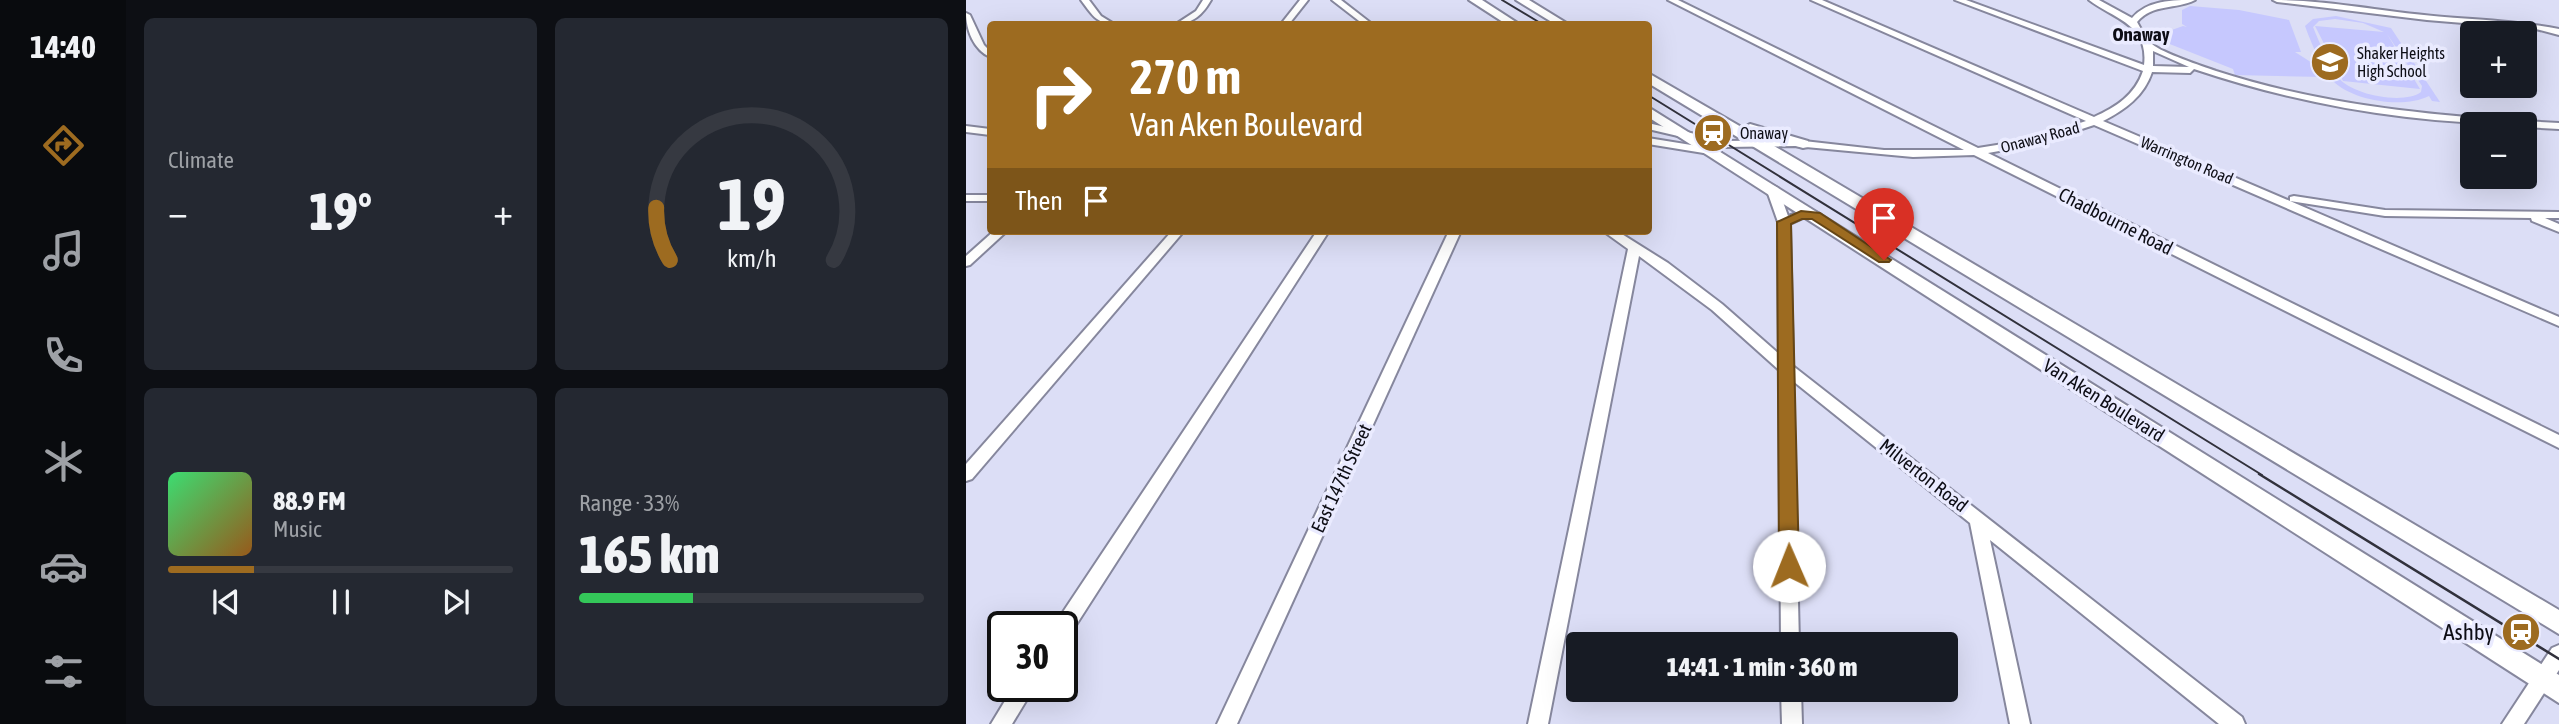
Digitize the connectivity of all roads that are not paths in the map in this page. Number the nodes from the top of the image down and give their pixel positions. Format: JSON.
{"nodes":[{"id":1,"x":1085,"y":0,"type":"edge"},
{"id":2,"x":1207,"y":0,"type":"edge"},
{"id":3,"x":1304,"y":0,"type":"edge"},
{"id":4,"x":1336,"y":0,"type":"edge"},
{"id":5,"x":1474,"y":0,"type":"edge"},
{"id":6,"x":1521,"y":0,"type":"edge"},
{"id":7,"x":1672,"y":0,"type":"edge"},
{"id":8,"x":1815,"y":0,"type":"edge"},
{"id":9,"x":1959,"y":0,"type":"edge"},
{"id":10,"x":2093,"y":0,"type":"edge"},
{"id":11,"x":2191,"y":0,"type":"edge"},
{"id":12,"x":2277,"y":0,"type":"edge"},
{"id":13,"x":2317,"y":0,"type":"edge"},
{"id":14,"x":2333,"y":5,"type":"junction"},
{"id":15,"x":966,"y":15,"type":"edge"},
{"id":16,"x":1104,"y":21,"type":"edge"},
{"id":17,"x":1187,"y":21,"type":"edge"},
{"id":18,"x":1287,"y":21,"type":"edge"},
{"id":19,"x":1364,"y":21,"type":"edge"},
{"id":20,"x":1508,"y":21,"type":"edge"},
{"id":21,"x":1557,"y":21,"type":"edge"},
{"id":22,"x":2463,"y":21,"type":"edge"},
{"id":23,"x":2133,"y":22,"type":"junction"},
{"id":24,"x":2559,"y":25,"type":"edge"},
{"id":25,"x":2537,"y":27,"type":"edge"},
{"id":26,"x":2537,"y":27,"type":"edge"},
{"id":27,"x":2559,"y":32,"type":"edge"},
{"id":28,"x":2148,"y":46,"type":"junction"},
{"id":29,"x":987,"y":52,"type":"edge"},
{"id":30,"x":2148,"y":69,"type":"junction"},
{"id":31,"x":2199,"y":70,"type":"junction"},
{"id":32,"x":1652,"y":78,"type":"edge"},
{"id":33,"x":1716,"y":117,"type":"junction"},
{"id":34,"x":2095,"y":121,"type":"junction"},
{"id":35,"x":1658,"y":123,"type":"edge"},
{"id":36,"x":2559,"y":126,"type":"edge"},
{"id":37,"x":966,"y":129,"type":"edge"},
{"id":38,"x":987,"y":132,"type":"edge"},
{"id":39,"x":1653,"y":142,"type":"edge"},
{"id":40,"x":1797,"y":144,"type":"junction"},
{"id":41,"x":1764,"y":146,"type":"junction"},
{"id":42,"x":1712,"y":151,"type":"junction"},
{"id":43,"x":1977,"y":152,"type":"junction"},
{"id":44,"x":1772,"y":188,"type":"junction"},
{"id":45,"x":2272,"y":196,"type":"junction"},
{"id":46,"x":966,"y":198,"type":"edge"},
{"id":47,"x":987,"y":198,"type":"edge"},
{"id":48,"x":1815,"y":215,"type":"junction"},
{"id":49,"x":2525,"y":215,"type":"junction"},
{"id":50,"x":2559,"y":215,"type":"edge"},
{"id":51,"x":1784,"y":222,"type":"junction"},
{"id":52,"x":2559,"y":228,"type":"edge"},
{"id":53,"x":996,"y":235,"type":"edge"},
{"id":54,"x":1175,"y":235,"type":"edge"},
{"id":55,"x":1320,"y":235,"type":"edge"},
{"id":56,"x":1453,"y":235,"type":"edge"},
{"id":57,"x":1616,"y":235,"type":"edge"},
{"id":58,"x":1635,"y":246,"type":"junction"},
{"id":59,"x":966,"y":262,"type":"edge"},
{"id":60,"x":2559,"y":322,"type":"edge"},
{"id":61,"x":1785,"y":367,"type":"junction"},
{"id":62,"x":2559,"y":442,"type":"edge"},
{"id":63,"x":966,"y":475,"type":"edge"},
{"id":64,"x":1977,"y":517,"type":"junction"},
{"id":65,"x":1074,"y":611,"type":"edge"},
{"id":66,"x":2559,"y":623,"type":"edge"},
{"id":67,"x":1790,"y":632,"type":"edge"},
{"id":68,"x":2559,"y":654,"type":"edge"},
{"id":69,"x":2550,"y":685,"type":"edge"},
{"id":70,"x":1014,"y":702,"type":"edge"},
{"id":71,"x":1791,"y":702,"type":"edge"},
{"id":72,"x":1000,"y":724,"type":"edge"},
{"id":73,"x":1227,"y":724,"type":"edge"},
{"id":74,"x":1538,"y":724,"type":"edge"},
{"id":75,"x":1792,"y":724,"type":"edge"},
{"id":76,"x":2020,"y":724,"type":"edge"},
{"id":77,"x":2235,"y":724,"type":"edge"},
{"id":78,"x":2512,"y":724,"type":"edge"}],
"edges":[{"from":1,"to":16,"type":"street"},
{"from":2,"to":17,"type":"street"},
{"from":3,"to":18,"type":"street"},
{"from":4,"to":19,"type":"street"},
{"from":5,"to":20,"type":"main road"},
{"from":6,"to":21,"type":"main road"},
{"from":7,"to":43,"type":"street","name":"Chadbourne Road"},
{"from":8,"to":34,"type":"street","name":"Warrington Road"},
{"from":9,"to":30,"type":"street"},
{"from":10,"to":23,"type":"street"},
{"from":11,"to":23,"type":"street"},
{"from":12,"to":14,"type":"street"},
{"from":13,"to":14,"type":"street"},
{"from":14,"to":22,"type":"street"},
{"from":15,"to":29,"type":"street"},
{"from":23,"to":28,"type":"street"},
{"from":24,"to":25,"type":"street"},
{"from":26,"to":27,"type":"street"},
{"from":28,"to":30,"type":"street"},
{"from":28,"to":31,"type":"street"},
{"from":30,"to":31,"type":"street"},
{"from":30,"to":34,"type":"street","name":"Onaway Road"},
{"from":31,"to":36,"type":"street"},
{"from":32,"to":33,"type":"main road"},
{"from":33,"to":40,"type":"main road"},
{"from":33,"to":41,"type":"main road"},
{"from":34,"to":43,"type":"street","name":"Onaway Road"},
{"from":34,"to":45,"type":"street","name":"Warrington Road"},
{"from":35,"to":39,"type":"street","name":"Onaway Road"},
{"from":35,"to":41,"type":"street","name":"Onaway Road"},
{"from":35,"to":42,"type":"main road","name":"Van Aken Boulevard"},
{"from":37,"to":38,"type":"street"},
{"from":39,"to":42,"type":"street","name":"Onaway Road"},
{"from":40,"to":41,"type":"street","name":"Onaway Road"},
{"from":40,"to":43,"type":"street","name":"Onaway Road"},
{"from":41,"to":42,"type":"street","name":"Onaway Road"},
{"from":41,"to":66,"type":"main road"},
{"from":42,"to":44,"type":"main road","name":"Van Aken Boulevard"},
{"from":43,"to":62,"type":"street","name":"Chadbourne Road"},
{"from":44,"to":48,"type":"main road","name":"Van Aken Boulevard"},
{"from":44,"to":51,"type":"street"},
{"from":45,"to":49,"type":"street"},
{"from":45,"to":60,"type":"street","name":"Warrington Road"},
{"from":46,"to":47,"type":"street"},
{"from":48,"to":51,"type":"street"},
{"from":48,"to":69,"type":"main road","name":"Van Aken Boulevard"},
{"from":49,"to":50,"type":"street"},
{"from":49,"to":52,"type":"street"},
{"from":51,"to":61,"type":"street"},
{"from":53,"to":59,"type":"street"},
{"from":54,"to":63,"type":"street"},
{"from":55,"to":65,"type":"street"},
{"from":56,"to":73,"type":"street","name":"East 147th Street"},
{"from":57,"to":58,"type":"street","name":"Milverton Road"},
{"from":58,"to":61,"type":"street","name":"Milverton Road"},
{"from":58,"to":74,"type":"street"},
{"from":61,"to":64,"type":"street","name":"Milverton Road"},
{"from":61,"to":67,"type":"street"},
{"from":64,"to":76,"type":"street"},
{"from":64,"to":77,"type":"street","name":"Milverton Road"},
{"from":68,"to":69,"type":"street"},
{"from":69,"to":78,"type":"street"},
{"from":70,"to":72,"type":"street"},
{"from":71,"to":75,"type":"street"}]}
